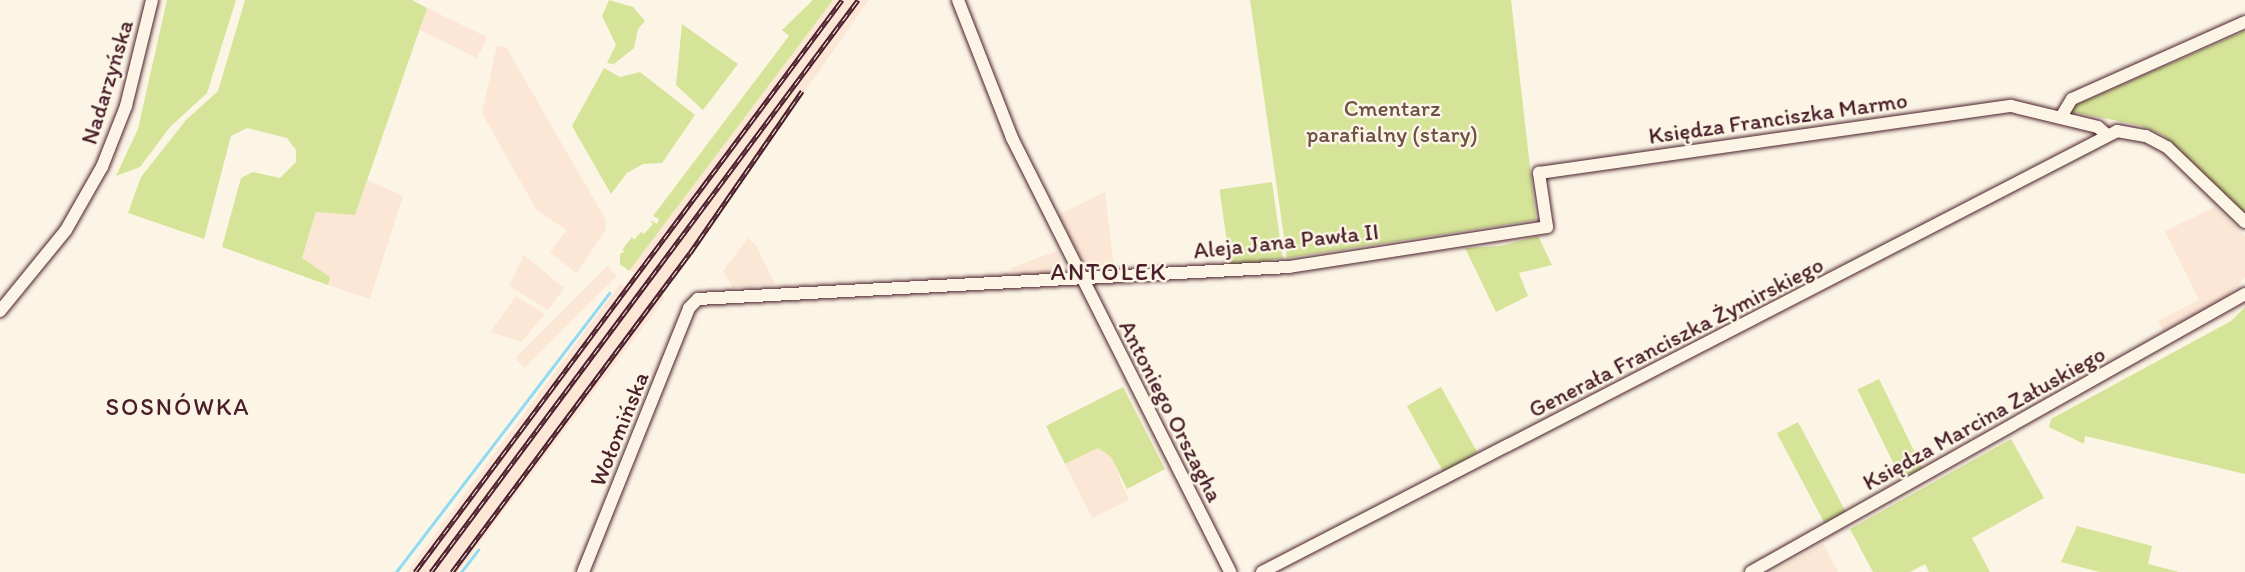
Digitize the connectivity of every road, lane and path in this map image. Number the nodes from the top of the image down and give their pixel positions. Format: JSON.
{"nodes":[{"id":1,"x":152,"y":0,"type":"edge"},
{"id":2,"x":958,"y":0,"type":"edge"},
{"id":3,"x":2245,"y":22,"type":"edge"},
{"id":4,"x":2062,"y":117,"type":"junction"},
{"id":5,"x":2107,"y":135,"type":"junction"},
{"id":6,"x":2245,"y":222,"type":"edge"},
{"id":7,"x":1547,"y":227,"type":"joint"},
{"id":8,"x":1079,"y":279,"type":"junction"},
{"id":9,"x":2242,"y":295,"type":"edge"},
{"id":10,"x":693,"y":301,"type":"joint"},
{"id":11,"x":0,"y":311,"type":"edge"},
{"id":12,"x":583,"y":572,"type":"edge"},
{"id":13,"x":1230,"y":572,"type":"edge"},
{"id":14,"x":1262,"y":572,"type":"edge"},
{"id":15,"x":1751,"y":572,"type":"edge"}],
"edges":[{"from":1,"to":11,"type":"street","name":"Nadarzyńska"},
{"from":2,"to":8,"type":"street","name":"Antoniego Orszagha"},
{"from":3,"to":4,"type":"street"},
{"from":4,"to":5,"type":"street"},
{"from":4,"to":7,"type":"street","name":"Księdza Franciszka Marmo"},
{"from":5,"to":6,"type":"street"},
{"from":5,"to":14,"type":"street","name":"Generała Franciszka Żymirskiego"},
{"from":7,"to":8,"type":"street","name":"Aleja Jana Pawła II"},
{"from":8,"to":10,"type":"street","name":"Aleja Jana Pawła II"},
{"from":8,"to":13,"type":"street","name":"Antoniego Orszagha"},
{"from":9,"to":15,"type":"street","name":"Księdza Marcina Załuskiego"},
{"from":10,"to":12,"type":"street","name":"Wołomińska"}]}
